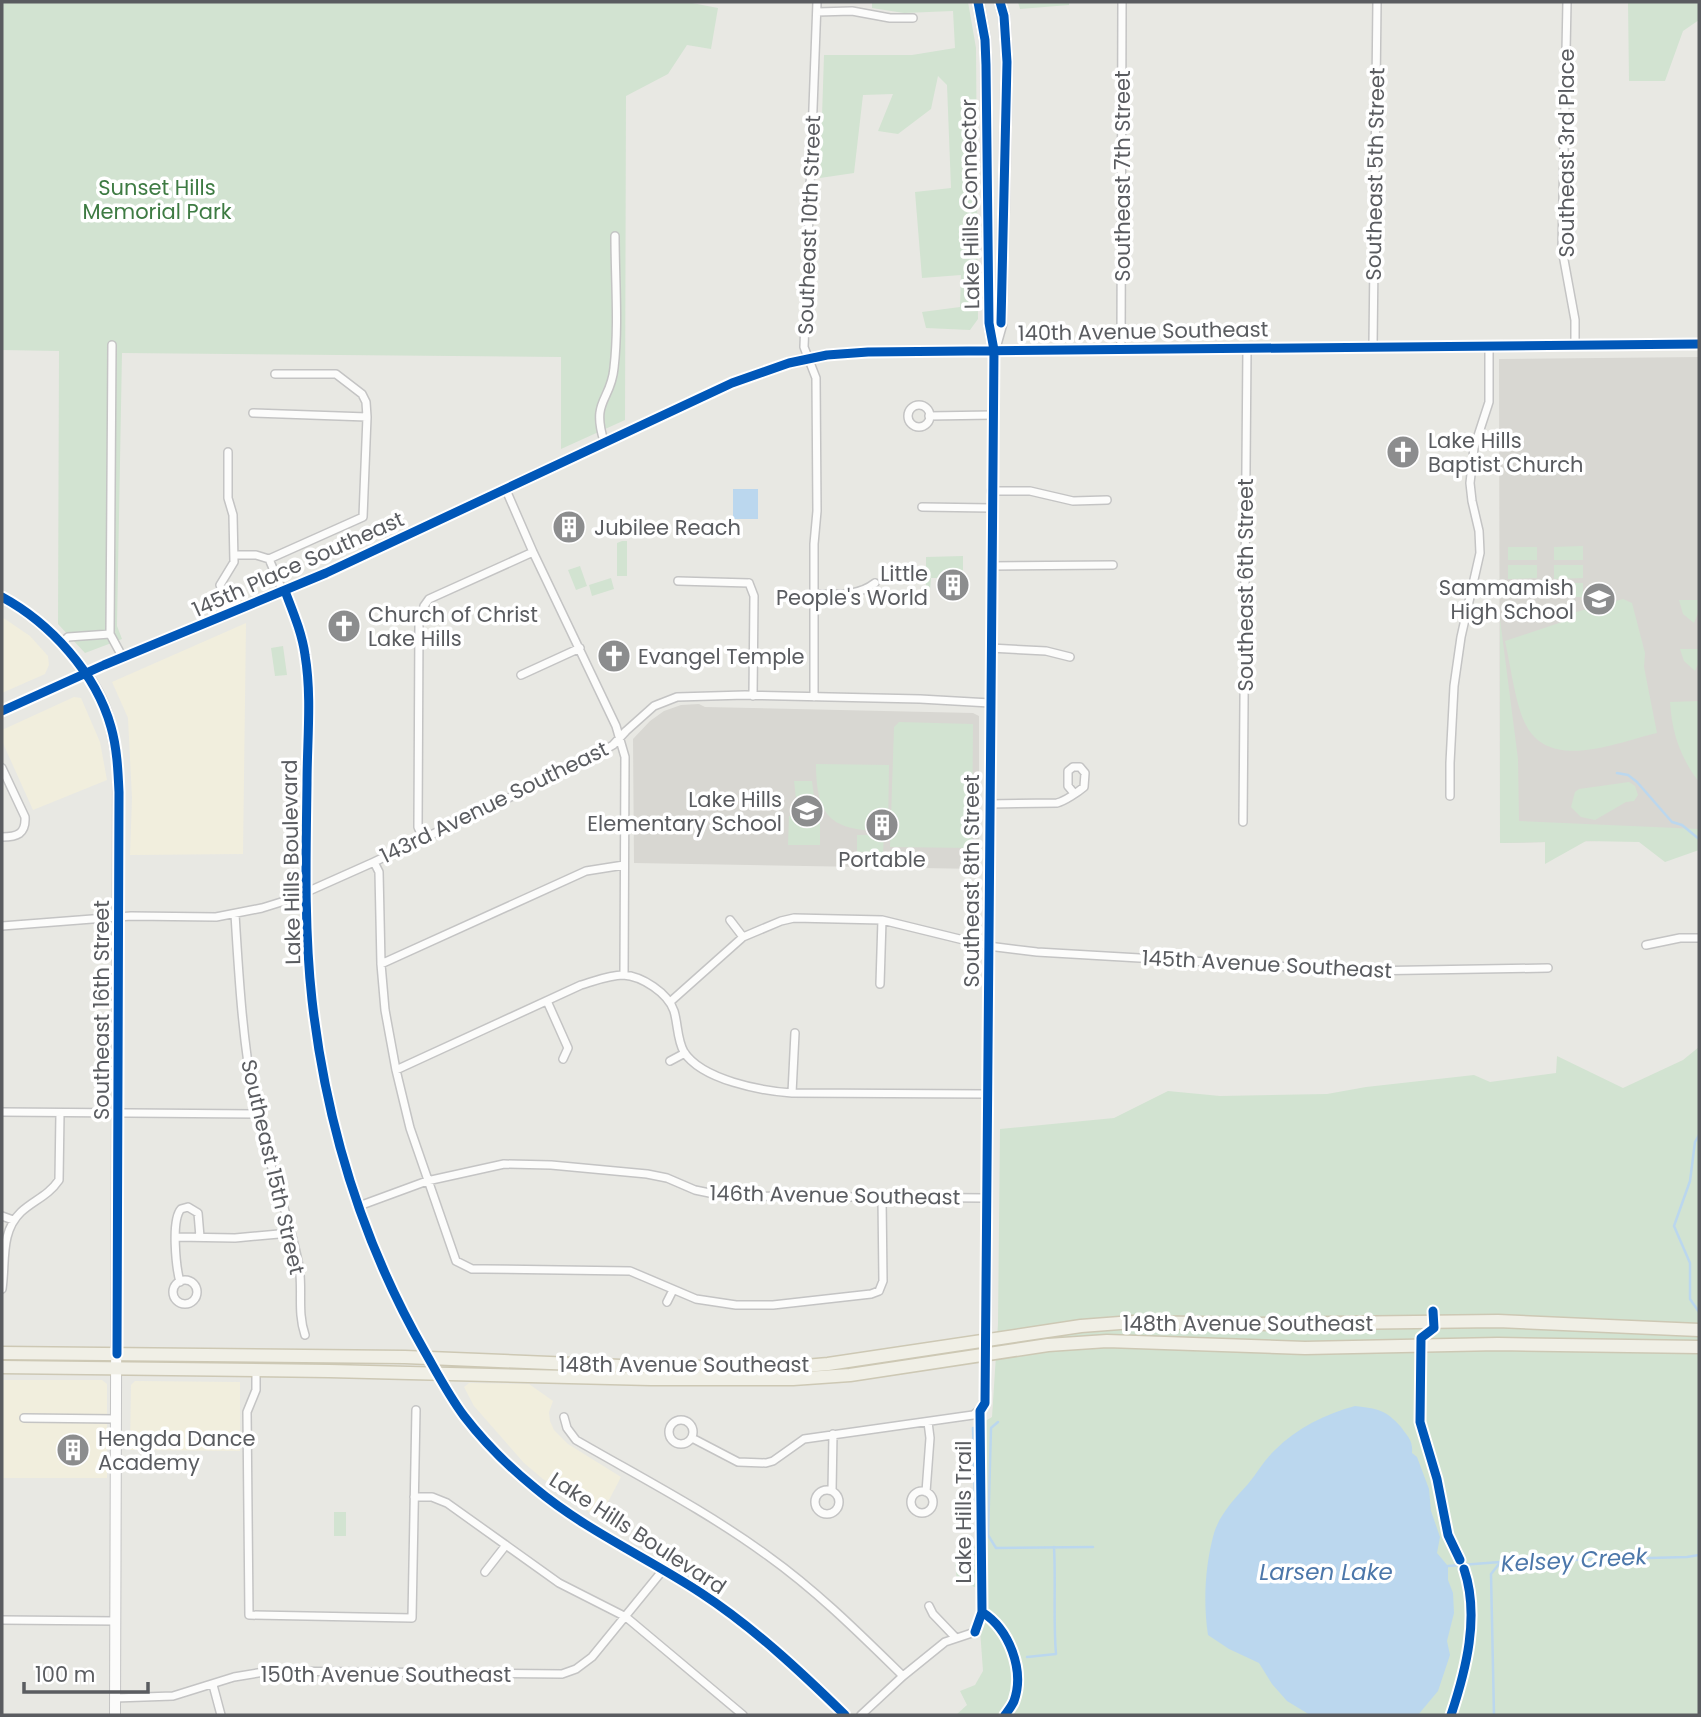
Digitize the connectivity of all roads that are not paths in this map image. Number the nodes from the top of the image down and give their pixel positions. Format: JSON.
{"nodes":[{"id":1,"x":817,"y":2,"type":"edge"},
{"id":2,"x":978,"y":2,"type":"edge"},
{"id":3,"x":1000,"y":2,"type":"edge"},
{"id":4,"x":1122,"y":2,"type":"edge"},
{"id":5,"x":1377,"y":2,"type":"edge"},
{"id":6,"x":1567,"y":2,"type":"edge"},
{"id":7,"x":817,"y":12,"type":"junction"},
{"id":8,"x":912,"y":18,"type":"dead end"},
{"id":9,"x":615,"y":236,"type":"dead end"},
{"id":10,"x":1699,"y":344,"type":"edge"},
{"id":11,"x":112,"y":345,"type":"dead end"},
{"id":12,"x":1489,"y":345,"type":"junction"},
{"id":13,"x":1575,"y":345,"type":"junction"},
{"id":14,"x":1373,"y":346,"type":"junction"},
{"id":15,"x":1247,"y":348,"type":"junction"},
{"id":16,"x":1121,"y":349,"type":"junction"},
{"id":17,"x":994,"y":350,"type":"junction"},
{"id":18,"x":809,"y":359,"type":"junction"},
{"id":19,"x":275,"y":374,"type":"dead end"},
{"id":20,"x":253,"y":413,"type":"dead end"},
{"id":21,"x":993,"y":415,"type":"junction"},
{"id":22,"x":929,"y":416,"type":"dead end"},
{"id":23,"x":367,"y":417,"type":"junction"},
{"id":24,"x":604,"y":441,"type":"junction"},
{"id":25,"x":228,"y":452,"type":"dead end"},
{"id":26,"x":506,"y":489,"type":"junction"},
{"id":27,"x":991,"y":491,"type":"junction"},
{"id":28,"x":1107,"y":500,"type":"dead end"},
{"id":29,"x":922,"y":507,"type":"dead end"},
{"id":30,"x":991,"y":508,"type":"junction"},
{"id":31,"x":533,"y":552,"type":"junction"},
{"id":32,"x":234,"y":555,"type":"junction"},
{"id":33,"x":268,"y":559,"type":"junction"},
{"id":34,"x":1113,"y":565,"type":"dead end"},
{"id":35,"x":991,"y":566,"type":"junction"},
{"id":36,"x":678,"y":582,"type":"dead end"},
{"id":37,"x":875,"y":583,"type":"dead end"},
{"id":38,"x":284,"y":591,"type":"junction"},
{"id":39,"x":814,"y":594,"type":"junction"},
{"id":40,"x":2,"y":597,"type":"edge"},
{"id":41,"x":231,"y":613,"type":"junction"},
{"id":42,"x":110,"y":634,"type":"junction"},
{"id":43,"x":61,"y":644,"type":"junction"},
{"id":44,"x":580,"y":648,"type":"junction"},
{"id":45,"x":990,"y":648,"type":"junction"},
{"id":46,"x":1070,"y":657,"type":"dead end"},
{"id":47,"x":122,"y":658,"type":"junction"},
{"id":48,"x":85,"y":674,"type":"junction"},
{"id":49,"x":521,"y":675,"type":"dead end"},
{"id":50,"x":753,"y":696,"type":"junction"},
{"id":51,"x":814,"y":697,"type":"junction"},
{"id":52,"x":990,"y":703,"type":"junction"},
{"id":53,"x":2,"y":711,"type":"edge"},
{"id":54,"x":620,"y":737,"type":"junction"},
{"id":55,"x":2,"y":768,"type":"edge"},
{"id":56,"x":1073,"y":792,"type":"dead end"},
{"id":57,"x":1450,"y":796,"type":"dead end"},
{"id":58,"x":989,"y":804,"type":"junction"},
{"id":59,"x":1243,"y":822,"type":"dead end"},
{"id":60,"x":2,"y":837,"type":"edge"},
{"id":61,"x":423,"y":838,"type":"junction"},
{"id":62,"x":374,"y":862,"type":"junction"},
{"id":63,"x":624,"y":865,"type":"junction"},
{"id":64,"x":306,"y":892,"type":"junction"},
{"id":65,"x":235,"y":914,"type":"junction"},
{"id":66,"x":119,"y":917,"type":"junction"},
{"id":67,"x":730,"y":920,"type":"dead end"},
{"id":68,"x":881,"y":920,"type":"junction"},
{"id":69,"x":2,"y":926,"type":"edge"},
{"id":70,"x":743,"y":937,"type":"junction"},
{"id":71,"x":1699,"y":939,"type":"edge"},
{"id":72,"x":1646,"y":945,"type":"dead end"},
{"id":73,"x":988,"y":946,"type":"junction"},
{"id":74,"x":381,"y":964,"type":"junction"},
{"id":75,"x":1548,"y":968,"type":"dead end"},
{"id":76,"x":624,"y":975,"type":"junction"},
{"id":77,"x":880,"y":984,"type":"dead end"},
{"id":78,"x":547,"y":1001,"type":"junction"},
{"id":79,"x":670,"y":1002,"type":"junction"},
{"id":80,"x":795,"y":1033,"type":"dead end"},
{"id":81,"x":685,"y":1053,"type":"junction"},
{"id":82,"x":563,"y":1059,"type":"dead end"},
{"id":83,"x":670,"y":1061,"type":"dead end"},
{"id":84,"x":396,"y":1070,"type":"junction"},
{"id":85,"x":792,"y":1093,"type":"junction"},
{"id":86,"x":987,"y":1094,"type":"junction"},
{"id":87,"x":2,"y":1112,"type":"edge"},
{"id":88,"x":60,"y":1112,"type":"junction"},
{"id":89,"x":118,"y":1113,"type":"junction"},
{"id":90,"x":257,"y":1114,"type":"junction"},
{"id":91,"x":427,"y":1181,"type":"junction"},
{"id":92,"x":882,"y":1198,"type":"junction"},
{"id":93,"x":986,"y":1198,"type":"junction"},
{"id":94,"x":359,"y":1206,"type":"junction"},
{"id":95,"x":2,"y":1216,"type":"edge"},
{"id":96,"x":13,"y":1220,"type":"junction"},
{"id":97,"x":290,"y":1233,"type":"junction"},
{"id":98,"x":176,"y":1237,"type":"junction"},
{"id":99,"x":200,"y":1237,"type":"junction"},
{"id":100,"x":180,"y":1282,"type":"dead end"},
{"id":101,"x":2,"y":1289,"type":"edge"},
{"id":102,"x":673,"y":1290,"type":"junction"},
{"id":103,"x":667,"y":1302,"type":"dead end"},
{"id":104,"x":1257,"y":1324,"type":"junction"},
{"id":105,"x":1579,"y":1326,"type":"junction"},
{"id":106,"x":1699,"y":1330,"type":"edge"},
{"id":107,"x":305,"y":1335,"type":"dead end"},
{"id":108,"x":1569,"y":1345,"type":"junction"},
{"id":109,"x":1238,"y":1346,"type":"junction"},
{"id":110,"x":1699,"y":1347,"type":"edge"},
{"id":111,"x":986,"y":1348,"type":"junction"},
{"id":112,"x":2,"y":1353,"type":"edge"},
{"id":113,"x":117,"y":1354,"type":"junction"},
{"id":114,"x":428,"y":1358,"type":"junction"},
{"id":115,"x":466,"y":1361,"type":"junction"},
{"id":116,"x":2,"y":1367,"type":"edge"},
{"id":117,"x":117,"y":1368,"type":"junction"},
{"id":118,"x":256,"y":1370,"type":"junction"},
{"id":119,"x":329,"y":1371,"type":"junction"},
{"id":120,"x":438,"y":1375,"type":"junction"},
{"id":121,"x":416,"y":1410,"type":"dead end"},
{"id":122,"x":564,"y":1417,"type":"dead end"},
{"id":123,"x":24,"y":1418,"type":"dead end"},
{"id":124,"x":116,"y":1419,"type":"junction"},
{"id":125,"x":928,"y":1422,"type":"junction"},
{"id":126,"x":832,"y":1434,"type":"junction"},
{"id":127,"x":692,"y":1438,"type":"dead end"},
{"id":128,"x":832,"y":1491,"type":"dead end"},
{"id":129,"x":926,"y":1492,"type":"dead end"},
{"id":130,"x":414,"y":1497,"type":"junction"},
{"id":131,"x":506,"y":1545,"type":"junction"},
{"id":132,"x":663,"y":1570,"type":"junction"},
{"id":133,"x":485,"y":1572,"type":"dead end"},
{"id":134,"x":929,"y":1606,"type":"dead end"},
{"id":135,"x":626,"y":1617,"type":"junction"},
{"id":136,"x":2,"y":1620,"type":"edge"},
{"id":137,"x":116,"y":1620,"type":"junction"},
{"id":138,"x":975,"y":1632,"type":"dead end"},
{"id":139,"x":956,"y":1637,"type":"junction"},
{"id":140,"x":903,"y":1676,"type":"junction"},
{"id":141,"x":213,"y":1685,"type":"junction"},
{"id":142,"x":115,"y":1698,"type":"junction"},
{"id":143,"x":115,"y":1715,"type":"edge"},
{"id":144,"x":220,"y":1715,"type":"edge"},
{"id":145,"x":743,"y":1715,"type":"edge"},
{"id":146,"x":845,"y":1715,"type":"edge"},
{"id":147,"x":861,"y":1715,"type":"edge"}],
"edges":[{"from":1,"to":7,"type":"street","name":"Southeast 10th Street"},
{"from":2,"to":17,"type":"main road","name":"Lake Hills Connector"},
{"from":3,"to":17,"type":"main road","name":"Lake Hills Connector"},
{"from":4,"to":16,"type":"street","name":"Southeast 7th Street"},
{"from":5,"to":14,"type":"street","name":"Southeast 5th Street"},
{"from":6,"to":13,"type":"street","name":"Southeast 3rd Place"},
{"from":7,"to":8,"type":"street"},
{"from":7,"to":18,"type":"street","name":"Southeast 10th Street"},
{"from":9,"to":24,"type":"street"},
{"from":10,"to":13,"type":"street","name":"140th Avenue Southeast"},
{"from":11,"to":42,"type":"street"},
{"from":12,"to":13,"type":"street","name":"140th Avenue Southeast"},
{"from":12,"to":14,"type":"street","name":"140th Avenue Southeast"},
{"from":12,"to":57,"type":"street"},
{"from":14,"to":15,"type":"street","name":"140th Avenue Southeast"},
{"from":15,"to":16,"type":"street","name":"140th Avenue Southeast"},
{"from":15,"to":59,"type":"street","name":"Southeast 6th Street"},
{"from":16,"to":17,"type":"street","name":"140th Avenue Southeast"},
{"from":17,"to":18,"type":"street","name":"140th Avenue Southeast"},
{"from":17,"to":21,"type":"street","name":"Southeast 8th Street"},
{"from":18,"to":24,"type":"street","name":"140th Avenue Southeast"},
{"from":18,"to":39,"type":"street","name":"Southeast 10th Street"},
{"from":19,"to":23,"type":"street"},
{"from":20,"to":23,"type":"street"},
{"from":21,"to":22,"type":"street"},
{"from":21,"to":27,"type":"street","name":"Southeast 8th Street"},
{"from":23,"to":33,"type":"street"},
{"from":24,"to":26,"type":"street","name":"145th Place Southeast"},
{"from":25,"to":32,"type":"street"},
{"from":26,"to":31,"type":"street"},
{"from":26,"to":38,"type":"street","name":"145th Place Southeast"},
{"from":27,"to":28,"type":"street"},
{"from":27,"to":30,"type":"street","name":"Southeast 8th Street"},
{"from":29,"to":30,"type":"street"},
{"from":30,"to":35,"type":"street","name":"Southeast 8th Street"},
{"from":31,"to":44,"type":"street"},
{"from":31,"to":61,"type":"street"},
{"from":32,"to":33,"type":"street"},
{"from":32,"to":41,"type":"street"},
{"from":33,"to":38,"type":"street"},
{"from":34,"to":35,"type":"street"},
{"from":35,"to":45,"type":"street","name":"Southeast 8th Street"},
{"from":36,"to":50,"type":"street"},
{"from":37,"to":39,"type":"street"},
{"from":38,"to":41,"type":"street","name":"145th Place Southeast"},
{"from":38,"to":64,"type":"street","name":"Lake Hills Boulevard"},
{"from":39,"to":51,"type":"street","name":"Southeast 10th Street"},
{"from":40,"to":43,"type":"street","name":"Southeast 16th Street"},
{"from":41,"to":47,"type":"street","name":"145th Place Southeast"},
{"from":42,"to":43,"type":"street"},
{"from":42,"to":47,"type":"street"},
{"from":43,"to":48,"type":"street","name":"Southeast 16th Street"},
{"from":44,"to":49,"type":"street"},
{"from":44,"to":54,"type":"street"},
{"from":45,"to":46,"type":"street"},
{"from":45,"to":52,"type":"street","name":"Southeast 8th Street"},
{"from":47,"to":48,"type":"street","name":"145th Place Southeast"},
{"from":48,"to":53,"type":"street","name":"145th Place Southeast"},
{"from":48,"to":66,"type":"street","name":"Southeast 16th Street"},
{"from":50,"to":51,"type":"street","name":"143rd Avenue Southeast"},
{"from":50,"to":54,"type":"street","name":"143rd Avenue Southeast"},
{"from":51,"to":52,"type":"street","name":"143rd Avenue Southeast"},
{"from":52,"to":58,"type":"street","name":"Southeast 8th Street"},
{"from":54,"to":61,"type":"street","name":"143rd Avenue Southeast"},
{"from":54,"to":63,"type":"street"},
{"from":55,"to":60,"type":"street"},
{"from":56,"to":58,"type":"street"},
{"from":58,"to":73,"type":"street","name":"Southeast 8th Street"},
{"from":61,"to":62,"type":"street","name":"143rd Avenue Southeast"},
{"from":62,"to":64,"type":"street","name":"143rd Avenue Southeast"},
{"from":62,"to":74,"type":"street"},
{"from":63,"to":74,"type":"street"},
{"from":63,"to":76,"type":"street"},
{"from":64,"to":65,"type":"street","name":"143rd Avenue Southeast"},
{"from":64,"to":94,"type":"street","name":"Lake Hills Boulevard"},
{"from":65,"to":66,"type":"street","name":"143rd Avenue Southeast"},
{"from":65,"to":90,"type":"street","name":"Southeast 15th Street"},
{"from":66,"to":69,"type":"street","name":"143rd Avenue Southeast"},
{"from":66,"to":89,"type":"street","name":"Southeast 16th Street"},
{"from":67,"to":70,"type":"street"},
{"from":68,"to":70,"type":"street","name":"145th Avenue Southeast"},
{"from":68,"to":73,"type":"street","name":"145th Avenue Southeast"},
{"from":68,"to":77,"type":"street"},
{"from":70,"to":79,"type":"street","name":"145th Avenue Southeast"},
{"from":71,"to":72,"type":"street"},
{"from":73,"to":75,"type":"street","name":"145th Avenue Southeast"},
{"from":73,"to":86,"type":"street","name":"Southeast 8th Street"},
{"from":74,"to":84,"type":"street"},
{"from":76,"to":78,"type":"street"},
{"from":76,"to":79,"type":"street"},
{"from":78,"to":82,"type":"street"},
{"from":78,"to":84,"type":"street"},
{"from":79,"to":81,"type":"street"},
{"from":80,"to":85,"type":"street"},
{"from":81,"to":83,"type":"street"},
{"from":81,"to":85,"type":"street"},
{"from":84,"to":91,"type":"street"},
{"from":85,"to":86,"type":"street"},
{"from":86,"to":93,"type":"street","name":"Southeast 8th Street"},
{"from":87,"to":88,"type":"street"},
{"from":88,"to":89,"type":"street"},
{"from":88,"to":96,"type":"street"},
{"from":89,"to":90,"type":"street"},
{"from":89,"to":113,"type":"street","name":"Southeast 16th Street"},
{"from":90,"to":97,"type":"street","name":"Southeast 15th Street"},
{"from":91,"to":92,"type":"street","name":"146th Avenue Southeast"},
{"from":91,"to":94,"type":"street","name":"146th Avenue Southeast"},
{"from":91,"to":102,"type":"street"},
{"from":92,"to":93,"type":"street","name":"146th Avenue Southeast"},
{"from":92,"to":102,"type":"street"},
{"from":93,"to":111,"type":"street","name":"Southeast 8th Street"},
{"from":94,"to":114,"type":"street","name":"Lake Hills Boulevard"},
{"from":95,"to":96,"type":"street"},
{"from":96,"to":101,"type":"street"},
{"from":97,"to":99,"type":"street"},
{"from":97,"to":107,"type":"street","name":"Southeast 15th Street"},
{"from":98,"to":99,"type":"street"},
{"from":98,"to":99,"type":"street"},
{"from":98,"to":100,"type":"street"},
{"from":102,"to":103,"type":"street"},
{"from":104,"to":105,"type":"main road","name":"148th Avenue Southeast"},
{"from":104,"to":109,"type":"main road"},
{"from":104,"to":111,"type":"main road","name":"148th Avenue Southeast"},
{"from":105,"to":106,"type":"main road","name":"148th Avenue Southeast"},
{"from":105,"to":108,"type":"main road"},
{"from":108,"to":109,"type":"main road","name":"148th Avenue Southeast"},
{"from":108,"to":110,"type":"main road","name":"148th Avenue Southeast"},
{"from":109,"to":111,"type":"main road","name":"148th Avenue Southeast"},
{"from":111,"to":115,"type":"main road","name":"148th Avenue Southeast"},
{"from":111,"to":120,"type":"main road","name":"148th Avenue Southeast"},
{"from":111,"to":125,"type":"street","name":"Southeast 8th Street"},
{"from":112,"to":113,"type":"main road","name":"148th Avenue Southeast"},
{"from":113,"to":114,"type":"main road","name":"148th Avenue Southeast"},
{"from":113,"to":117,"type":"street","name":"Southeast 16th Street"},
{"from":114,"to":115,"type":"main road","name":"148th Avenue Southeast"},
{"from":114,"to":119,"type":"main road"},
{"from":114,"to":120,"type":"street","name":"Lake Hills Boulevard"},
{"from":115,"to":120,"type":"main road"},
{"from":116,"to":117,"type":"main road","name":"148th Avenue Southeast"},
{"from":117,"to":118,"type":"main road","name":"148th Avenue Southeast"},
{"from":117,"to":124,"type":"street","name":"Southeast 16th Street"},
{"from":118,"to":119,"type":"main road","name":"148th Avenue Southeast"},
{"from":118,"to":130,"type":"street"},
{"from":119,"to":120,"type":"main road","name":"148th Avenue Southeast"},
{"from":120,"to":132,"type":"street","name":"Lake Hills Boulevard"},
{"from":121,"to":130,"type":"street"},
{"from":122,"to":140,"type":"street"},
{"from":123,"to":124,"type":"street"},
{"from":124,"to":137,"type":"street","name":"Southeast 16th Street"},
{"from":125,"to":126,"type":"street"},
{"from":125,"to":129,"type":"street"},
{"from":126,"to":127,"type":"street"},
{"from":126,"to":128,"type":"street"},
{"from":130,"to":131,"type":"street"},
{"from":131,"to":133,"type":"street"},
{"from":131,"to":135,"type":"street"},
{"from":132,"to":135,"type":"street"},
{"from":132,"to":146,"type":"street","name":"Lake Hills Boulevard"},
{"from":134,"to":139,"type":"street"},
{"from":135,"to":141,"type":"street","name":"150th Avenue Southeast"},
{"from":135,"to":145,"type":"street"},
{"from":136,"to":137,"type":"street"},
{"from":137,"to":142,"type":"street","name":"Southeast 16th Street"},
{"from":138,"to":139,"type":"street"},
{"from":139,"to":140,"type":"street"},
{"from":140,"to":147,"type":"street"},
{"from":141,"to":142,"type":"street","name":"150th Avenue Southeast"},
{"from":141,"to":144,"type":"street"},
{"from":142,"to":143,"type":"street","name":"Southeast 16th Street"}]}
